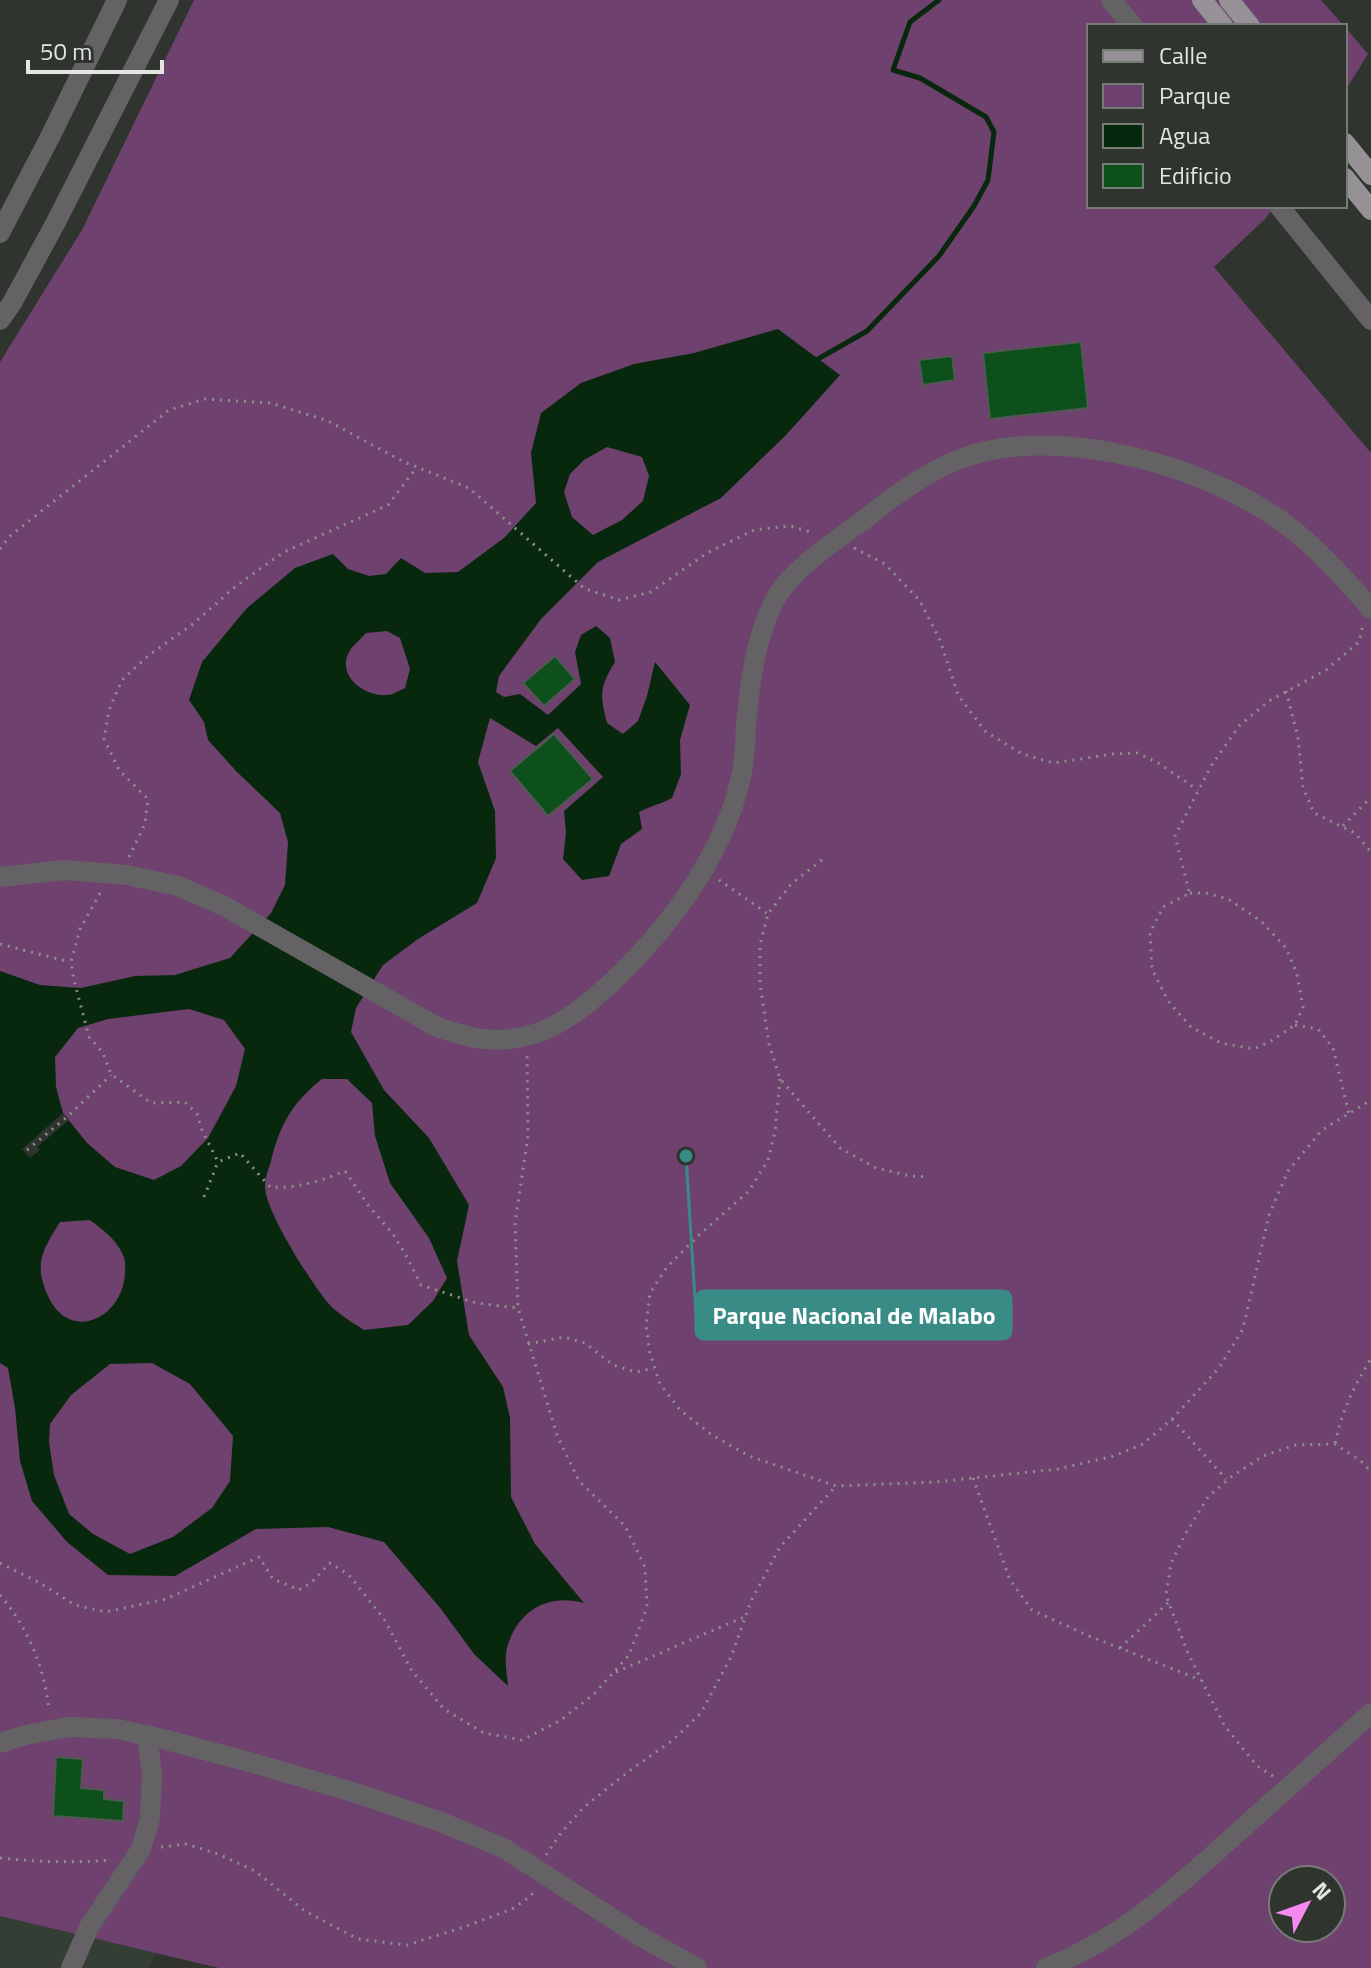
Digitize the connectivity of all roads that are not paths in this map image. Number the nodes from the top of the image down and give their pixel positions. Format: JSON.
{"nodes":[{"id":1,"x":117,"y":0,"type":"edge"},
{"id":2,"x":169,"y":0,"type":"edge"},
{"id":3,"x":1111,"y":0,"type":"edge"},
{"id":4,"x":1202,"y":0,"type":"edge"},
{"id":5,"x":1229,"y":0,"type":"edge"},
{"id":6,"x":1131,"y":24,"type":"edge"},
{"id":7,"x":1221,"y":24,"type":"edge"},
{"id":8,"x":1248,"y":24,"type":"edge"},
{"id":9,"x":1347,"y":145,"type":"edge"},
{"id":10,"x":1371,"y":175,"type":"edge"},
{"id":11,"x":1347,"y":180,"type":"edge"},
{"id":12,"x":1281,"y":208,"type":"edge"},
{"id":13,"x":1371,"y":210,"type":"edge"},
{"id":14,"x":0,"y":233,"type":"edge"},
{"id":15,"x":0,"y":320,"type":"edge"},
{"id":16,"x":1371,"y":320,"type":"edge"},
{"id":17,"x":1370,"y":608,"type":"edge"},
{"id":18,"x":0,"y":877,"type":"edge"},
{"id":19,"x":1371,"y":1713,"type":"edge"},
{"id":20,"x":147,"y":1735,"type":"junction"},
{"id":21,"x":0,"y":1743,"type":"edge"},
{"id":22,"x":71,"y":1968,"type":"edge"},
{"id":23,"x":697,"y":1968,"type":"edge"},
{"id":24,"x":1046,"y":1968,"type":"edge"}],
"edges":[{"from":1,"to":14,"type":"street"},
{"from":2,"to":15,"type":"street"},
{"from":3,"to":6,"type":"street"},
{"from":4,"to":7,"type":"main road"},
{"from":5,"to":8,"type":"main road"},
{"from":9,"to":10,"type":"main road"},
{"from":11,"to":13,"type":"main road"},
{"from":12,"to":16,"type":"street"},
{"from":17,"to":18,"type":"street"},
{"from":19,"to":24,"type":"street"},
{"from":20,"to":21,"type":"street"},
{"from":20,"to":22,"type":"street"},
{"from":20,"to":23,"type":"street"}]}
